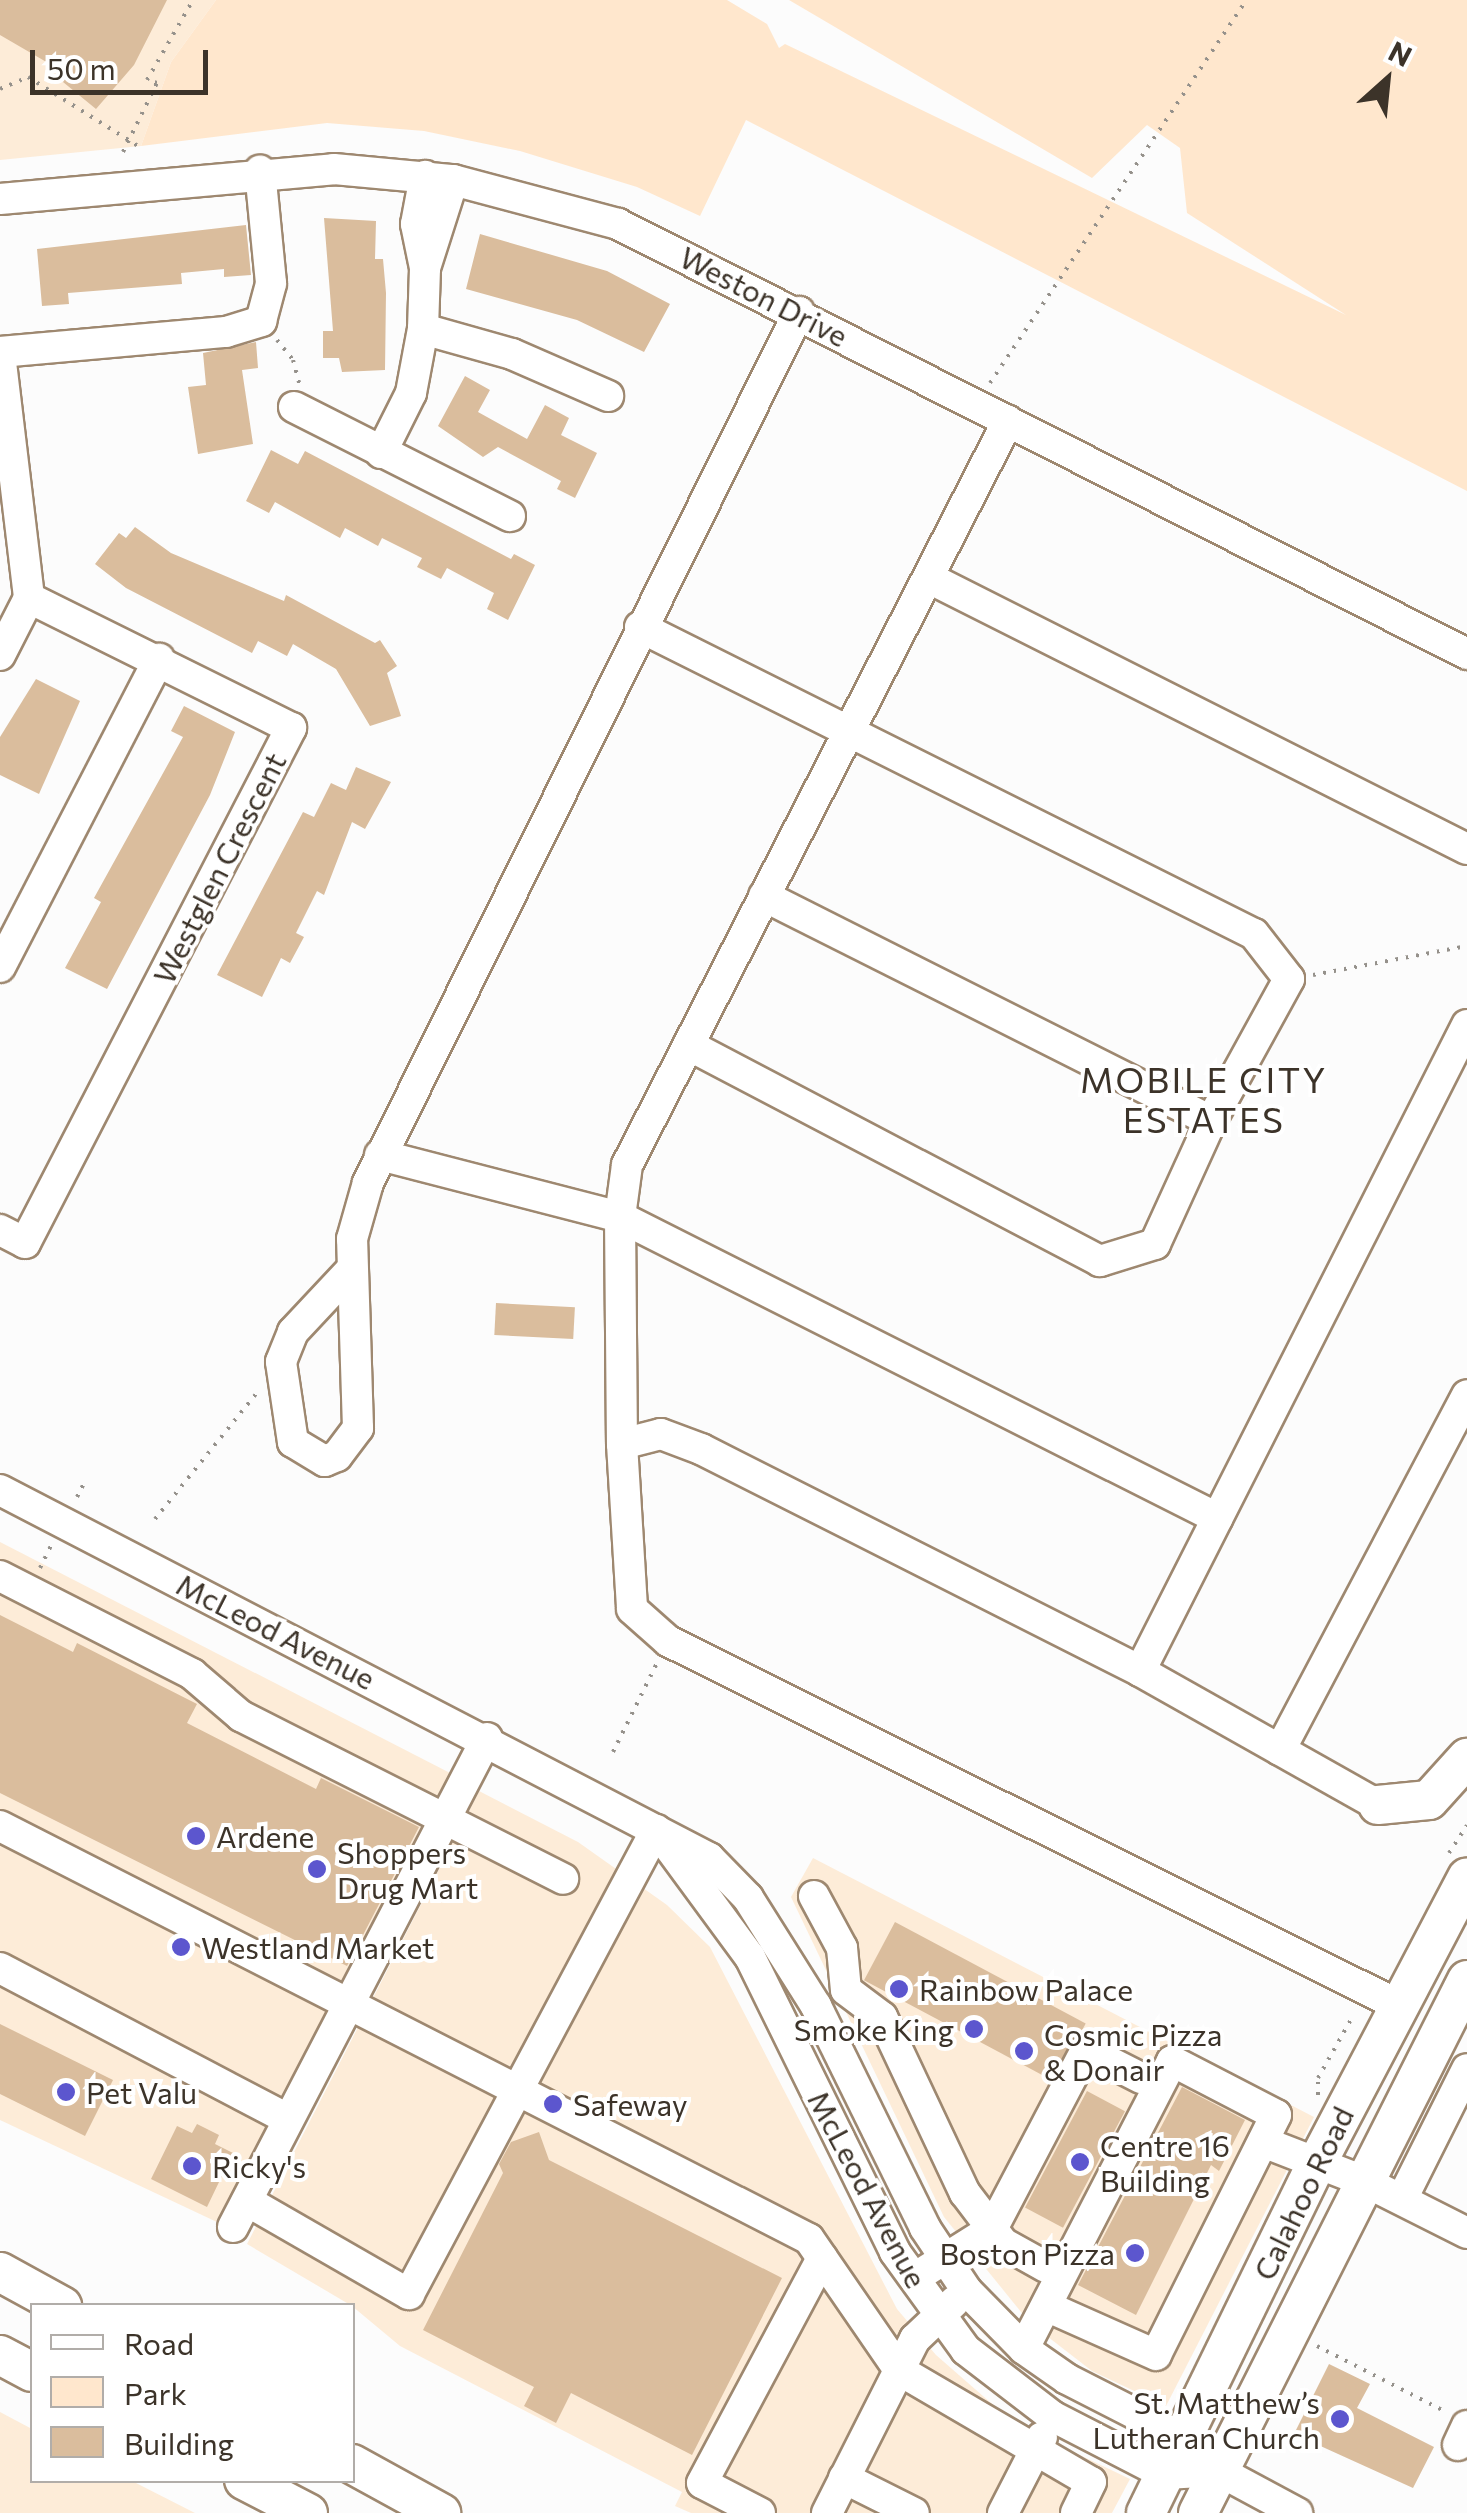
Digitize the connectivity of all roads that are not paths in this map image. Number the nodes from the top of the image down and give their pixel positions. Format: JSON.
{"nodes":[{"id":1,"x":260,"y":171,"type":"junction"},
{"id":2,"x":439,"y":178,"type":"junction"},
{"id":3,"x":0,"y":198,"type":"edge"},
{"id":4,"x":799,"y":312,"type":"junction"},
{"id":5,"x":424,"y":329,"type":"junction"},
{"id":6,"x":0,"y":353,"type":"edge"},
{"id":7,"x":608,"y":396,"type":"dead end"},
{"id":8,"x":294,"y":407,"type":"road end"},
{"id":9,"x":1008,"y":421,"type":"junction"},
{"id":10,"x":381,"y":453,"type":"junction"},
{"id":11,"x":510,"y":516,"type":"dead end"},
{"id":12,"x":929,"y":578,"type":"junction"},
{"id":13,"x":30,"y":598,"type":"junction"},
{"id":14,"x":640,"y":627,"type":"junction"},
{"id":15,"x":1467,"y":654,"type":"edge"},
{"id":16,"x":0,"y":655,"type":"edge"},
{"id":17,"x":159,"y":659,"type":"junction"},
{"id":18,"x":846,"y":734,"type":"junction"},
{"id":19,"x":1467,"y":849,"type":"edge"},
{"id":20,"x":764,"y":896,"type":"junction"},
{"id":21,"x":0,"y":967,"type":"edge"},
{"id":22,"x":1467,"y":1025,"type":"edge"},
{"id":23,"x":688,"y":1044,"type":"junction"},
{"id":24,"x":1211,"y":1120,"type":"junction"},
{"id":25,"x":380,"y":1155,"type":"junction"},
{"id":26,"x":620,"y":1217,"type":"junction"},
{"id":27,"x":0,"y":1230,"type":"edge"},
{"id":28,"x":351,"y":1270,"type":"junction"},
{"id":29,"x":1467,"y":1395,"type":"edge"},
{"id":30,"x":622,"y":1444,"type":"junction"},
{"id":31,"x":0,"y":1490,"type":"edge"},
{"id":32,"x":1217,"y":1518,"type":"junction"},
{"id":33,"x":0,"y":1576,"type":"edge"},
{"id":34,"x":1140,"y":1671,"type":"junction"},
{"id":35,"x":488,"y":1738,"type":"junction"},
{"id":36,"x":1280,"y":1750,"type":"junction"},
{"id":37,"x":1467,"y":1758,"type":"edge"},
{"id":38,"x":1378,"y":1805,"type":"joint"},
{"id":39,"x":444,"y":1819,"type":"junction"},
{"id":40,"x":0,"y":1826,"type":"edge"},
{"id":41,"x":656,"y":1830,"type":"junction"},
{"id":42,"x":1467,"y":1877,"type":"edge"},
{"id":43,"x":563,"y":1879,"type":"dead end"},
{"id":44,"x":814,"y":1896,"type":"dead end"},
{"id":45,"x":0,"y":1968,"type":"edge"},
{"id":46,"x":1467,"y":1980,"type":"edge"},
{"id":47,"x":846,"y":1990,"type":"junction"},
{"id":48,"x":347,"y":2004,"type":"junction"},
{"id":49,"x":1398,"y":2005,"type":"junction"},
{"id":50,"x":816,"y":2006,"type":"junction"},
{"id":51,"x":784,"y":2023,"type":"junction"},
{"id":52,"x":1467,"y":2069,"type":"edge"},
{"id":53,"x":1141,"y":2078,"type":"dead end"},
{"id":54,"x":517,"y":2090,"type":"junction"},
{"id":55,"x":288,"y":2119,"type":"junction"},
{"id":56,"x":1263,"y":2142,"type":"junction"},
{"id":57,"x":1315,"y":2167,"type":"junction"},
{"id":58,"x":1366,"y":2182,"type":"junction"},
{"id":59,"x":1402,"y":2200,"type":"junction"},
{"id":60,"x":992,"y":2229,"type":"junction"},
{"id":61,"x":1467,"y":2233,"type":"edge"},
{"id":62,"x":822,"y":2258,"type":"junction"},
{"id":63,"x":944,"y":2260,"type":"junction"},
{"id":64,"x":1046,"y":2267,"type":"dead end"},
{"id":65,"x":0,"y":2272,"type":"edge"},
{"id":66,"x":912,"y":2278,"type":"junction"},
{"id":67,"x":968,"y":2291,"type":"junction"},
{"id":68,"x":57,"y":2303,"type":"edge"},
{"id":69,"x":1046,"y":2306,"type":"junction"},
{"id":70,"x":938,"y":2315,"type":"junction"},
{"id":71,"x":1024,"y":2348,"type":"junction"},
{"id":72,"x":0,"y":2355,"type":"edge"},
{"id":73,"x":899,"y":2370,"type":"junction"},
{"id":74,"x":30,"y":2371,"type":"edge"},
{"id":75,"x":1052,"y":2416,"type":"junction"},
{"id":76,"x":1183,"y":2438,"type":"junction"},
{"id":77,"x":1034,"y":2452,"type":"junction"},
{"id":78,"x":355,"y":2466,"type":"edge"},
{"id":79,"x":1219,"y":2471,"type":"junction"},
{"id":80,"x":1165,"y":2474,"type":"junction"},
{"id":81,"x":844,"y":2478,"type":"junction"},
{"id":82,"x":250,"y":2483,"type":"edge"},
{"id":83,"x":308,"y":2513,"type":"edge"},
{"id":84,"x":440,"y":2513,"type":"edge"},
{"id":85,"x":760,"y":2513,"type":"edge"},
{"id":86,"x":827,"y":2513,"type":"edge"},
{"id":87,"x":914,"y":2513,"type":"edge"},
{"id":88,"x":1002,"y":2513,"type":"edge"},
{"id":89,"x":1076,"y":2513,"type":"edge"},
{"id":90,"x":1146,"y":2513,"type":"edge"},
{"id":91,"x":1198,"y":2513,"type":"edge"},
{"id":92,"x":1296,"y":2513,"type":"edge"}],
"edges":[{"from":1,"to":2,"type":"street","name":"Weston Drive"},
{"from":1,"to":3,"type":"street","name":"Weston Drive"},
{"from":1,"to":6,"type":"street"},
{"from":2,"to":4,"type":"street","name":"Weston Drive"},
{"from":2,"to":5,"type":"street"},
{"from":4,"to":9,"type":"street","name":"Weston Drive"},
{"from":4,"to":14,"type":"street"},
{"from":5,"to":7,"type":"street"},
{"from":5,"to":10,"type":"street"},
{"from":6,"to":13,"type":"street"},
{"from":8,"to":10,"type":"street"},
{"from":9,"to":12,"type":"street"},
{"from":9,"to":15,"type":"street","name":"Weston Drive"},
{"from":10,"to":11,"type":"street"},
{"from":12,"to":18,"type":"street"},
{"from":12,"to":19,"type":"street"},
{"from":13,"to":16,"type":"street"},
{"from":13,"to":17,"type":"street","name":"Westglen Crescent"},
{"from":14,"to":18,"type":"street"},
{"from":14,"to":25,"type":"street"},
{"from":17,"to":21,"type":"street"},
{"from":17,"to":27,"type":"street","name":"Westglen Crescent"},
{"from":18,"to":20,"type":"street"},
{"from":18,"to":24,"type":"street"},
{"from":20,"to":23,"type":"street"},
{"from":20,"to":24,"type":"street"},
{"from":22,"to":32,"type":"street"},
{"from":23,"to":24,"type":"street"},
{"from":23,"to":26,"type":"street"},
{"from":25,"to":26,"type":"street"},
{"from":25,"to":28,"type":"street"},
{"from":26,"to":30,"type":"street"},
{"from":26,"to":32,"type":"street"},
{"from":28,"to":28,"type":"street"},
{"from":29,"to":36,"type":"street"},
{"from":30,"to":34,"type":"street"},
{"from":30,"to":49,"type":"street"},
{"from":31,"to":35,"type":"street","name":"McLeod Avenue"},
{"from":32,"to":34,"type":"street"},
{"from":33,"to":39,"type":"street"},
{"from":34,"to":36,"type":"street"},
{"from":35,"to":39,"type":"street"},
{"from":35,"to":41,"type":"street","name":"McLeod Avenue"},
{"from":36,"to":38,"type":"street"},
{"from":37,"to":38,"type":"main road"},
{"from":39,"to":43,"type":"street"},
{"from":39,"to":48,"type":"street"},
{"from":40,"to":48,"type":"street"},
{"from":41,"to":50,"type":"street","name":"McLeod Avenue"},
{"from":41,"to":51,"type":"street","name":"McLeod Avenue"},
{"from":41,"to":54,"type":"street"},
{"from":42,"to":49,"type":"main road","name":"Calahoo Road"},
{"from":44,"to":47,"type":"street"},
{"from":45,"to":55,"type":"street"},
{"from":46,"to":58,"type":"main road","name":"Calahoo Road"},
{"from":47,"to":50,"type":"street"},
{"from":47,"to":60,"type":"street"},
{"from":48,"to":54,"type":"street"},
{"from":48,"to":55,"type":"street"},
{"from":49,"to":57,"type":"main road","name":"Calahoo Road"},
{"from":50,"to":51,"type":"street"},
{"from":50,"to":63,"type":"street","name":"McLeod Avenue"},
{"from":51,"to":66,"type":"street","name":"McLeod Avenue"},
{"from":52,"to":59,"type":"street"},
{"from":53,"to":60,"type":"street"},
{"from":54,"to":55,"type":"street"},
{"from":54,"to":62,"type":"street"},
{"from":56,"to":57,"type":"street"},
{"from":56,"to":69,"type":"street"},
{"from":56,"to":69,"type":"street"},
{"from":57,"to":58,"type":"street"},
{"from":57,"to":76,"type":"main road","name":"Calahoo Road"},
{"from":58,"to":59,"type":"street"},
{"from":58,"to":79,"type":"main road","name":"Calahoo Road"},
{"from":59,"to":61,"type":"street"},
{"from":60,"to":63,"type":"street"},
{"from":60,"to":64,"type":"street"},
{"from":62,"to":73,"type":"street"},
{"from":62,"to":85,"type":"street"},
{"from":63,"to":66,"type":"street"},
{"from":63,"to":67,"type":"street","name":"McLeod Avenue"},
{"from":65,"to":68,"type":"main road"},
{"from":66,"to":70,"type":"street","name":"McLeod Avenue"},
{"from":67,"to":70,"type":"street"},
{"from":67,"to":71,"type":"street","name":"McLeod Avenue"},
{"from":69,"to":71,"type":"street"},
{"from":70,"to":73,"type":"street"},
{"from":70,"to":75,"type":"street","name":"McLeod Avenue"},
{"from":71,"to":76,"type":"street","name":"McLeod Avenue"},
{"from":72,"to":74,"type":"main road"},
{"from":73,"to":77,"type":"street"},
{"from":73,"to":81,"type":"street"},
{"from":75,"to":77,"type":"street"},
{"from":75,"to":80,"type":"street","name":"McLeod Avenue"},
{"from":76,"to":79,"type":"street","name":"McLeod Avenue"},
{"from":76,"to":80,"type":"main road","name":"Calahoo Road"},
{"from":77,"to":88,"type":"street"},
{"from":77,"to":89,"type":"street"},
{"from":78,"to":84,"type":"main road"},
{"from":79,"to":80,"type":"street"},
{"from":79,"to":91,"type":"main road","name":"Calahoo Road"},
{"from":79,"to":92,"type":"street","name":"McLeod Avenue"},
{"from":80,"to":90,"type":"main road","name":"Calahoo Road"},
{"from":81,"to":86,"type":"street"},
{"from":81,"to":87,"type":"street"},
{"from":82,"to":83,"type":"main road"}]}
